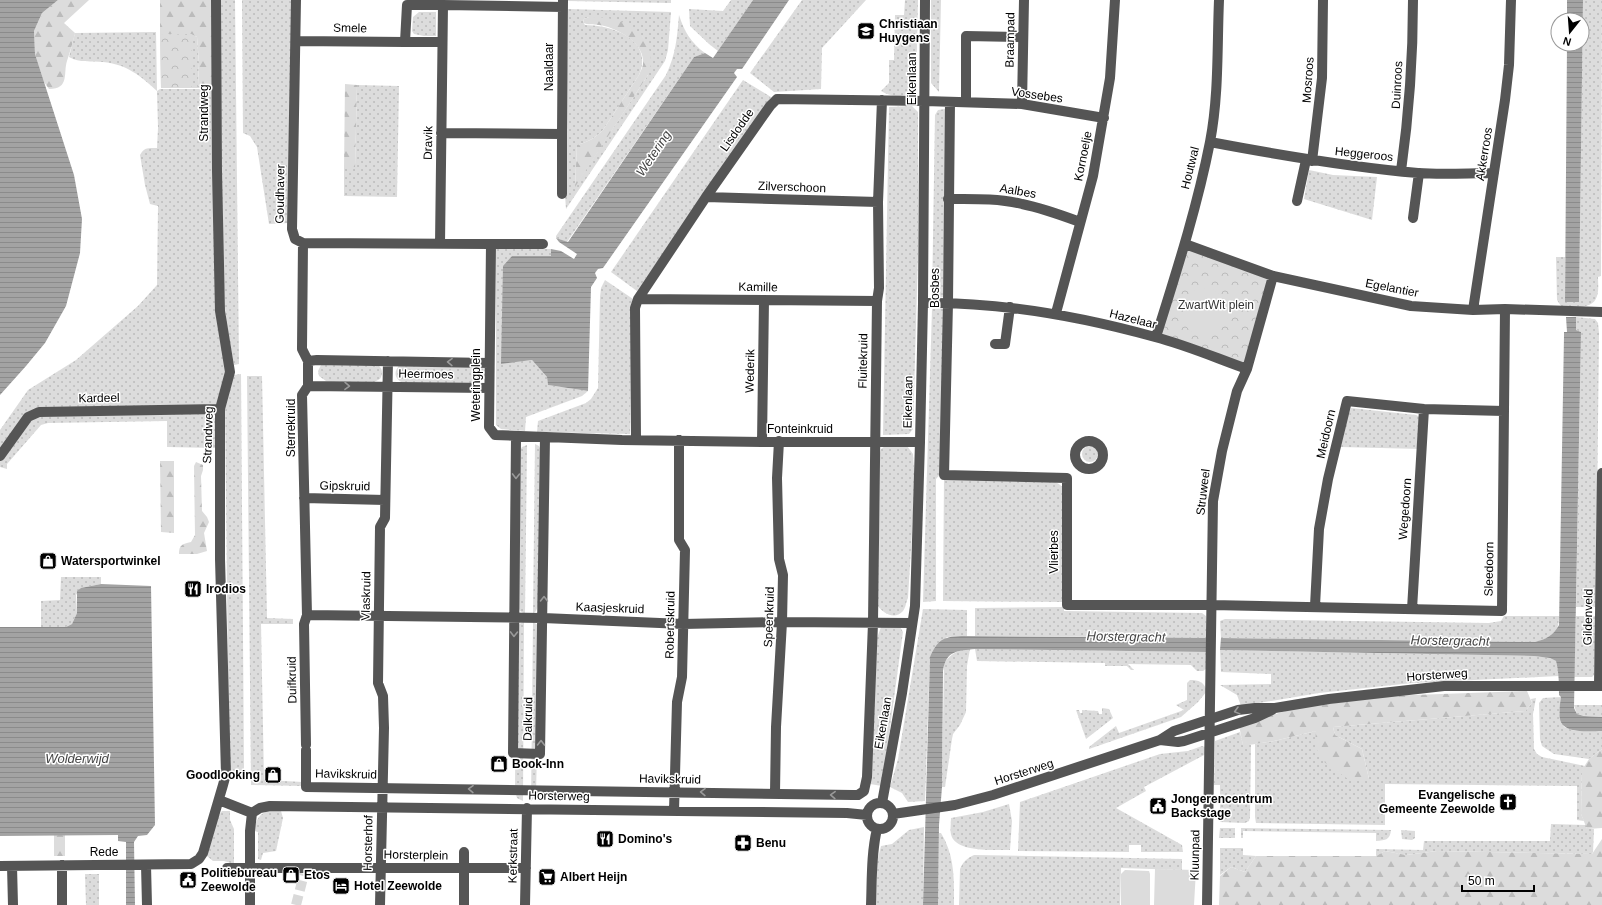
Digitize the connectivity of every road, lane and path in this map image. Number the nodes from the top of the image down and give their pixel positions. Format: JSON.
{"nodes":[{"id":1,"x":216,"y":0,"type":"edge"},
{"id":2,"x":296,"y":0,"type":"edge"},
{"id":3,"x":925,"y":0,"type":"edge"},
{"id":4,"x":1024,"y":0,"type":"edge"},
{"id":5,"x":1115,"y":0,"type":"edge"},
{"id":6,"x":1219,"y":0,"type":"edge"},
{"id":7,"x":1324,"y":0,"type":"edge"},
{"id":8,"x":1413,"y":0,"type":"edge"},
{"id":9,"x":1511,"y":0,"type":"edge"},
{"id":10,"x":407,"y":2,"type":"edge"},
{"id":11,"x":563,"y":4,"type":"edge"},
{"id":12,"x":443,"y":5,"type":"junction"},
{"id":13,"x":1023,"y":37,"type":"junction"},
{"id":14,"x":296,"y":41,"type":"junction"},
{"id":15,"x":405,"y":42,"type":"junction"},
{"id":16,"x":442,"y":42,"type":"junction"},
{"id":17,"x":882,"y":100,"type":"junction"},
{"id":18,"x":925,"y":101,"type":"junction"},
{"id":19,"x":950,"y":102,"type":"junction"},
{"id":20,"x":966,"y":102,"type":"junction"},
{"id":21,"x":1022,"y":104,"type":"junction"},
{"id":22,"x":1104,"y":118,"type":"junction"},
{"id":23,"x":441,"y":133,"type":"junction"},
{"id":24,"x":562,"y":134,"type":"junction"},
{"id":25,"x":1210,"y":142,"type":"junction"},
{"id":26,"x":1309,"y":160,"type":"junction"},
{"id":27,"x":1401,"y":171,"type":"junction"},
{"id":28,"x":1419,"y":173,"type":"junction"},
{"id":29,"x":1494,"y":173,"type":"junction"},
{"id":30,"x":562,"y":194,"type":"dead end"},
{"id":31,"x":706,"y":197,"type":"junction"},
{"id":32,"x":948,"y":199,"type":"junction"},
{"id":33,"x":1297,"y":201,"type":"dead end"},
{"id":34,"x":878,"y":202,"type":"junction"},
{"id":35,"x":1413,"y":218,"type":"dead end"},
{"id":36,"x":1080,"y":222,"type":"junction"},
{"id":37,"x":303,"y":243,"type":"junction"},
{"id":38,"x":440,"y":244,"type":"junction"},
{"id":39,"x":491,"y":244,"type":"junction"},
{"id":40,"x":543,"y":244,"type":"dead end"},
{"id":41,"x":1185,"y":244,"type":"junction"},
{"id":42,"x":1273,"y":276,"type":"junction"},
{"id":43,"x":638,"y":299,"type":"junction"},
{"id":44,"x":764,"y":300,"type":"junction"},
{"id":45,"x":877,"y":302,"type":"junction"},
{"id":46,"x":948,"y":303,"type":"junction"},
{"id":47,"x":923,"y":304,"type":"junction"},
{"id":48,"x":1010,"y":307,"type":"junction"},
{"id":49,"x":1505,"y":309,"type":"junction"},
{"id":50,"x":1473,"y":310,"type":"junction"},
{"id":51,"x":1602,"y":312,"type":"edge"},
{"id":52,"x":1056,"y":313,"type":"junction"},
{"id":53,"x":1156,"y":337,"type":"junction"},
{"id":54,"x":995,"y":344,"type":"dead end"},
{"id":55,"x":388,"y":361,"type":"junction"},
{"id":56,"x":308,"y":362,"type":"junction"},
{"id":57,"x":489,"y":363,"type":"junction"},
{"id":58,"x":1247,"y":368,"type":"junction"},
{"id":59,"x":308,"y":386,"type":"junction"},
{"id":60,"x":387,"y":387,"type":"junction"},
{"id":61,"x":489,"y":388,"type":"junction"},
{"id":62,"x":220,"y":409,"type":"junction"},
{"id":63,"x":1424,"y":409,"type":"junction"},
{"id":64,"x":1504,"y":412,"type":"junction"},
{"id":65,"x":516,"y":437,"type":"junction"},
{"id":66,"x":545,"y":437,"type":"junction"},
{"id":67,"x":636,"y":439,"type":"junction"},
{"id":68,"x":679,"y":440,"type":"junction"},
{"id":69,"x":779,"y":441,"type":"junction"},
{"id":70,"x":762,"y":442,"type":"junction"},
{"id":71,"x":920,"y":442,"type":"junction"},
{"id":72,"x":875,"y":443,"type":"junction"},
{"id":73,"x":0,"y":456,"type":"edge"},
{"id":74,"x":1078,"y":465,"type":"dead end"},
{"id":75,"x":1602,"y":473,"type":"edge"},
{"id":76,"x":1067,"y":478,"type":"junction"},
{"id":77,"x":304,"y":498,"type":"junction"},
{"id":78,"x":385,"y":500,"type":"junction"},
{"id":79,"x":1602,"y":547,"type":"edge"},
{"id":80,"x":1212,"y":605,"type":"junction"},
{"id":81,"x":1315,"y":606,"type":"junction"},
{"id":82,"x":1412,"y":610,"type":"junction"},
{"id":83,"x":307,"y":615,"type":"junction"},
{"id":84,"x":379,"y":616,"type":"junction"},
{"id":85,"x":514,"y":618,"type":"junction"},
{"id":86,"x":543,"y":618,"type":"junction"},
{"id":87,"x":782,"y":622,"type":"junction"},
{"id":88,"x":873,"y":623,"type":"junction"},
{"id":89,"x":911,"y":623,"type":"junction"},
{"id":90,"x":683,"y":624,"type":"junction"},
{"id":91,"x":1601,"y":686,"type":"edge"},
{"id":92,"x":1276,"y":708,"type":"junction"},
{"id":93,"x":1210,"y":719,"type":"junction"},
{"id":94,"x":1210,"y":733,"type":"junction"},
{"id":95,"x":1160,"y":740,"type":"junction"},
{"id":96,"x":306,"y":787,"type":"joint"},
{"id":97,"x":382,"y":788,"type":"junction"},
{"id":98,"x":674,"y":792,"type":"junction"},
{"id":99,"x":775,"y":793,"type":"junction"},
{"id":100,"x":219,"y":800,"type":"junction"},
{"id":101,"x":882,"y":803,"type":"junction"},
{"id":102,"x":382,"y":806,"type":"junction"},
{"id":103,"x":527,"y":808,"type":"junction"},
{"id":104,"x":674,"y":811,"type":"junction"},
{"id":105,"x":252,"y":813,"type":"junction"},
{"id":106,"x":893,"y":814,"type":"junction"},
{"id":107,"x":867,"y":815,"type":"junction"},
{"id":108,"x":877,"y":829,"type":"junction"},
{"id":109,"x":464,"y":852,"type":"dead end"},
{"id":110,"x":62,"y":865,"type":"junction"},
{"id":111,"x":143,"y":865,"type":"junction"},
{"id":112,"x":0,"y":866,"type":"edge"},
{"id":113,"x":12,"y":866,"type":"junction"},
{"id":114,"x":227,"y":868,"type":"dead end"},
{"id":115,"x":254,"y":868,"type":"junction"},
{"id":116,"x":380,"y":868,"type":"junction"},
{"id":117,"x":526,"y":868,"type":"junction"},
{"id":118,"x":464,"y":869,"type":"junction"},
{"id":119,"x":13,"y":905,"type":"edge"},
{"id":120,"x":62,"y":905,"type":"edge"},
{"id":121,"x":147,"y":905,"type":"edge"},
{"id":122,"x":250,"y":905,"type":"edge"},
{"id":123,"x":380,"y":905,"type":"edge"},
{"id":124,"x":464,"y":905,"type":"edge"},
{"id":125,"x":525,"y":905,"type":"edge"},
{"id":126,"x":871,"y":905,"type":"edge"},
{"id":127,"x":1207,"y":905,"type":"edge"}],
"edges":[{"from":1,"to":62,"type":"street","name":"Strandweg"},
{"from":2,"to":14,"type":"street","name":"Goudhaver"},
{"from":3,"to":18,"type":"street","name":"Eikenlaan"},
{"from":4,"to":13,"type":"street","name":"Braampad"},
{"from":5,"to":22,"type":"street","name":"Kornoelje"},
{"from":6,"to":25,"type":"street","name":"Houtwal"},
{"from":7,"to":26,"type":"street","name":"Mosroos"},
{"from":8,"to":27,"type":"street","name":"Duinroos"},
{"from":9,"to":29,"type":"street","name":"Akkerroos"},
{"from":10,"to":12,"type":"street"},
{"from":10,"to":15,"type":"street"},
{"from":11,"to":12,"type":"street"},
{"from":11,"to":24,"type":"street","name":"Naaldaar"},
{"from":12,"to":16,"type":"street","name":"Dravik"},
{"from":13,"to":20,"type":"street"},
{"from":13,"to":21,"type":"street","name":"Braampad"},
{"from":14,"to":15,"type":"street","name":"Smele"},
{"from":14,"to":37,"type":"street","name":"Goudhaver"},
{"from":15,"to":16,"type":"street","name":"Smele"},
{"from":16,"to":23,"type":"street","name":"Dravik"},
{"from":17,"to":18,"type":"street","name":"Lisdodde"},
{"from":17,"to":31,"type":"street","name":"Lisdodde"},
{"from":17,"to":34,"type":"street","name":"Fluitekruid"},
{"from":18,"to":19,"type":"street","name":"Vossebes"},
{"from":18,"to":47,"type":"street","name":"Eikenlaan"},
{"from":19,"to":20,"type":"street","name":"Vossebes"},
{"from":19,"to":32,"type":"street","name":"Bosbes"},
{"from":20,"to":21,"type":"street","name":"Vossebes"},
{"from":21,"to":22,"type":"street","name":"Vossebes"},
{"from":22,"to":36,"type":"street","name":"Kornoelje"},
{"from":23,"to":24,"type":"street"},
{"from":23,"to":38,"type":"street","name":"Dravik"},
{"from":24,"to":30,"type":"street","name":"Naaldaar"},
{"from":25,"to":26,"type":"street","name":"Heggeroos"},
{"from":25,"to":41,"type":"street","name":"Houtwal"},
{"from":26,"to":27,"type":"street","name":"Heggeroos"},
{"from":26,"to":33,"type":"street"},
{"from":27,"to":28,"type":"street","name":"Heggeroos"},
{"from":28,"to":29,"type":"street","name":"Heggeroos"},
{"from":28,"to":35,"type":"street"},
{"from":29,"to":50,"type":"street","name":"Akkerroos"},
{"from":31,"to":34,"type":"street","name":"Zilverschoon"},
{"from":31,"to":43,"type":"street","name":"Lisdodde"},
{"from":32,"to":36,"type":"street","name":"Aalbes"},
{"from":32,"to":46,"type":"street","name":"Bosbes"},
{"from":34,"to":45,"type":"street","name":"Fluitekruid"},
{"from":36,"to":52,"type":"street","name":"Kornoelje"},
{"from":37,"to":38,"type":"street"},
{"from":37,"to":56,"type":"street","name":"Sterrekruid"},
{"from":38,"to":39,"type":"street"},
{"from":39,"to":40,"type":"street"},
{"from":39,"to":57,"type":"street","name":"Weteringplein"},
{"from":41,"to":42,"type":"street","name":"Egelantier"},
{"from":41,"to":53,"type":"street","name":"Houtwal"},
{"from":42,"to":50,"type":"street","name":"Egelantier"},
{"from":42,"to":58,"type":"street","name":"Struweel"},
{"from":43,"to":44,"type":"street","name":"Kamille"},
{"from":43,"to":67,"type":"street"},
{"from":44,"to":45,"type":"street","name":"Kamille"},
{"from":44,"to":70,"type":"street","name":"Wederik"},
{"from":45,"to":72,"type":"street","name":"Fluitekruid"},
{"from":46,"to":47,"type":"street","name":"Hazelaar"},
{"from":46,"to":48,"type":"street","name":"Hazelaar"},
{"from":46,"to":76,"type":"street","name":"Bosbes"},
{"from":47,"to":71,"type":"street","name":"Eikenlaan"},
{"from":48,"to":52,"type":"street","name":"Hazelaar"},
{"from":48,"to":54,"type":"street"},
{"from":49,"to":50,"type":"street","name":"Egelantier"},
{"from":49,"to":51,"type":"street","name":"Egelantier"},
{"from":49,"to":64,"type":"street","name":"Sleedoorn"},
{"from":52,"to":53,"type":"street","name":"Hazelaar"},
{"from":53,"to":58,"type":"street","name":"Hazelaar"},
{"from":55,"to":56,"type":"street","name":"Heermoes"},
{"from":57,"to":55,"type":"street","name":"Heermoes","one_way":true},
{"from":55,"to":60,"type":"street","name":"Heermoes"},
{"from":56,"to":59,"type":"street","name":"Sterrekruid"},
{"from":57,"to":61,"type":"street","name":"Weteringplein"},
{"from":58,"to":80,"type":"street","name":"Struweel"},
{"from":59,"to":60,"type":"street","name":"Heermoes","one_way":true},
{"from":59,"to":77,"type":"street","name":"Sterrekruid"},
{"from":60,"to":61,"type":"street","name":"Heermoes"},
{"from":60,"to":78,"type":"street","name":"Vlaskruid"},
{"from":61,"to":65,"type":"street","name":"Weteringplein"},
{"from":62,"to":73,"type":"street","name":"Kardeel"},
{"from":62,"to":100,"type":"street","name":"Strandweg"},
{"from":63,"to":64,"type":"street","name":"Meidoorn"},
{"from":63,"to":81,"type":"street","name":"Meidoorn"},
{"from":63,"to":82,"type":"street","name":"Wegedoorn"},
{"from":64,"to":82,"type":"street","name":"Sleedoorn"},
{"from":65,"to":66,"type":"street","name":"Weteringplein"},
{"from":65,"to":85,"type":"street","name":"Dalkruid","one_way":true},
{"from":66,"to":67,"type":"street","name":"Weteringplein"},
{"from":86,"to":66,"type":"street","name":"Dalkruid","one_way":true},
{"from":67,"to":68,"type":"street","name":"Weteringplein"},
{"from":68,"to":70,"type":"street","name":"Fonteinkruid"},
{"from":68,"to":90,"type":"street","name":"Robertskruid"},
{"from":69,"to":70,"type":"street","name":"Fonteinkruid"},
{"from":69,"to":72,"type":"street","name":"Fonteinkruid"},
{"from":69,"to":87,"type":"street","name":"Speenkruid"},
{"from":71,"to":72,"type":"street","name":"Fonteinkruid"},
{"from":71,"to":89,"type":"street","name":"Eikenlaan"},
{"from":72,"to":88,"type":"street","name":"Fluitekruid"},
{"from":74,"to":76,"type":"street"},
{"from":75,"to":79,"type":"street","name":"Gildenveld"},
{"from":76,"to":80,"type":"street","name":"Vlierbes"},
{"from":77,"to":78,"type":"street","name":"Gipskruid"},
{"from":77,"to":83,"type":"street","name":"Sterrekruid"},
{"from":78,"to":84,"type":"street","name":"Vlaskruid"},
{"from":79,"to":91,"type":"street","name":"Gildenveld"},
{"from":80,"to":81,"type":"street","name":"Sleedoorn"},
{"from":80,"to":93,"type":"street","name":"Struweel"},
{"from":81,"to":82,"type":"street","name":"Sleedoorn"},
{"from":83,"to":84,"type":"street","name":"Kaasjeskruid"},
{"from":83,"to":96,"type":"street","name":"Duifkruid"},
{"from":84,"to":85,"type":"street","name":"Kaasjeskruid"},
{"from":84,"to":97,"type":"street","name":"Vlaskruid"},
{"from":85,"to":86,"type":"street","name":"Kaasjeskruid"},
{"from":85,"to":86,"type":"street","name":"Dalkruid","one_way":true},
{"from":86,"to":90,"type":"street","name":"Kaasjeskruid"},
{"from":87,"to":88,"type":"street","name":"Kaasjeskruid"},
{"from":87,"to":90,"type":"street","name":"Kaasjeskruid"},
{"from":87,"to":99,"type":"street","name":"Speenkruid"},
{"from":88,"to":89,"type":"street","name":"Kaasjeskruid"},
{"from":88,"to":99,"type":"street","name":"Havikskruid","one_way":true},
{"from":89,"to":101,"type":"street","name":"Eikenlaan"},
{"from":90,"to":98,"type":"street","name":"Robertskruid"},
{"from":91,"to":92,"type":"street","name":"Horsterweg"},
{"from":92,"to":93,"type":"street","name":"Horsterweg","one_way":true},
{"from":92,"to":94,"type":"street","name":"Horsterweg"},
{"from":93,"to":94,"type":"street","name":"Kluunpad"},
{"from":93,"to":95,"type":"street","name":"Horsterweg"},
{"from":94,"to":95,"type":"street","name":"Horsterweg"},
{"from":94,"to":127,"type":"street","name":"Kluunpad"},
{"from":95,"to":106,"type":"street","name":"Horsterweg"},
{"from":96,"to":97,"type":"street","name":"Havikskruid"},
{"from":98,"to":97,"type":"street","name":"Havikskruid","one_way":true},
{"from":97,"to":102,"type":"street","name":"Vlaskruid"},
{"from":99,"to":98,"type":"street","name":"Havikskruid","one_way":true},
{"from":98,"to":104,"type":"street","name":"Robertskruid"},
{"from":100,"to":105,"type":"street"},
{"from":100,"to":111,"type":"street","name":"Strandweg"},
{"from":101,"to":106,"type":"street"},
{"from":101,"to":107,"type":"street"},
{"from":102,"to":103,"type":"street","name":"Horsterweg"},
{"from":102,"to":105,"type":"street","name":"Horsterweg"},
{"from":102,"to":116,"type":"street","name":"Horsterhof"},
{"from":103,"to":104,"type":"street","name":"Horsterweg"},
{"from":103,"to":117,"type":"street","name":"Kerkstraat"},
{"from":104,"to":107,"type":"street","name":"Horsterweg"},
{"from":105,"to":115,"type":"street"},
{"from":106,"to":108,"type":"street"},
{"from":107,"to":108,"type":"street"},
{"from":108,"to":126,"type":"street"},
{"from":109,"to":118,"type":"street"},
{"from":110,"to":111,"type":"street","name":"Rede"},
{"from":110,"to":113,"type":"street","name":"Rede"},
{"from":110,"to":120,"type":"street"},
{"from":111,"to":121,"type":"street"},
{"from":112,"to":113,"type":"street","name":"Rede"},
{"from":113,"to":119,"type":"street"},
{"from":114,"to":115,"type":"street","name":"Horsterplein"},
{"from":115,"to":116,"type":"street","name":"Horsterplein"},
{"from":115,"to":122,"type":"street"},
{"from":116,"to":118,"type":"street","name":"Horsterplein"},
{"from":116,"to":123,"type":"street","name":"Horsterhof"},
{"from":117,"to":118,"type":"street","name":"Horsterplein"},
{"from":117,"to":125,"type":"street","name":"Kerkstraat"},
{"from":118,"to":124,"type":"street"}]}
